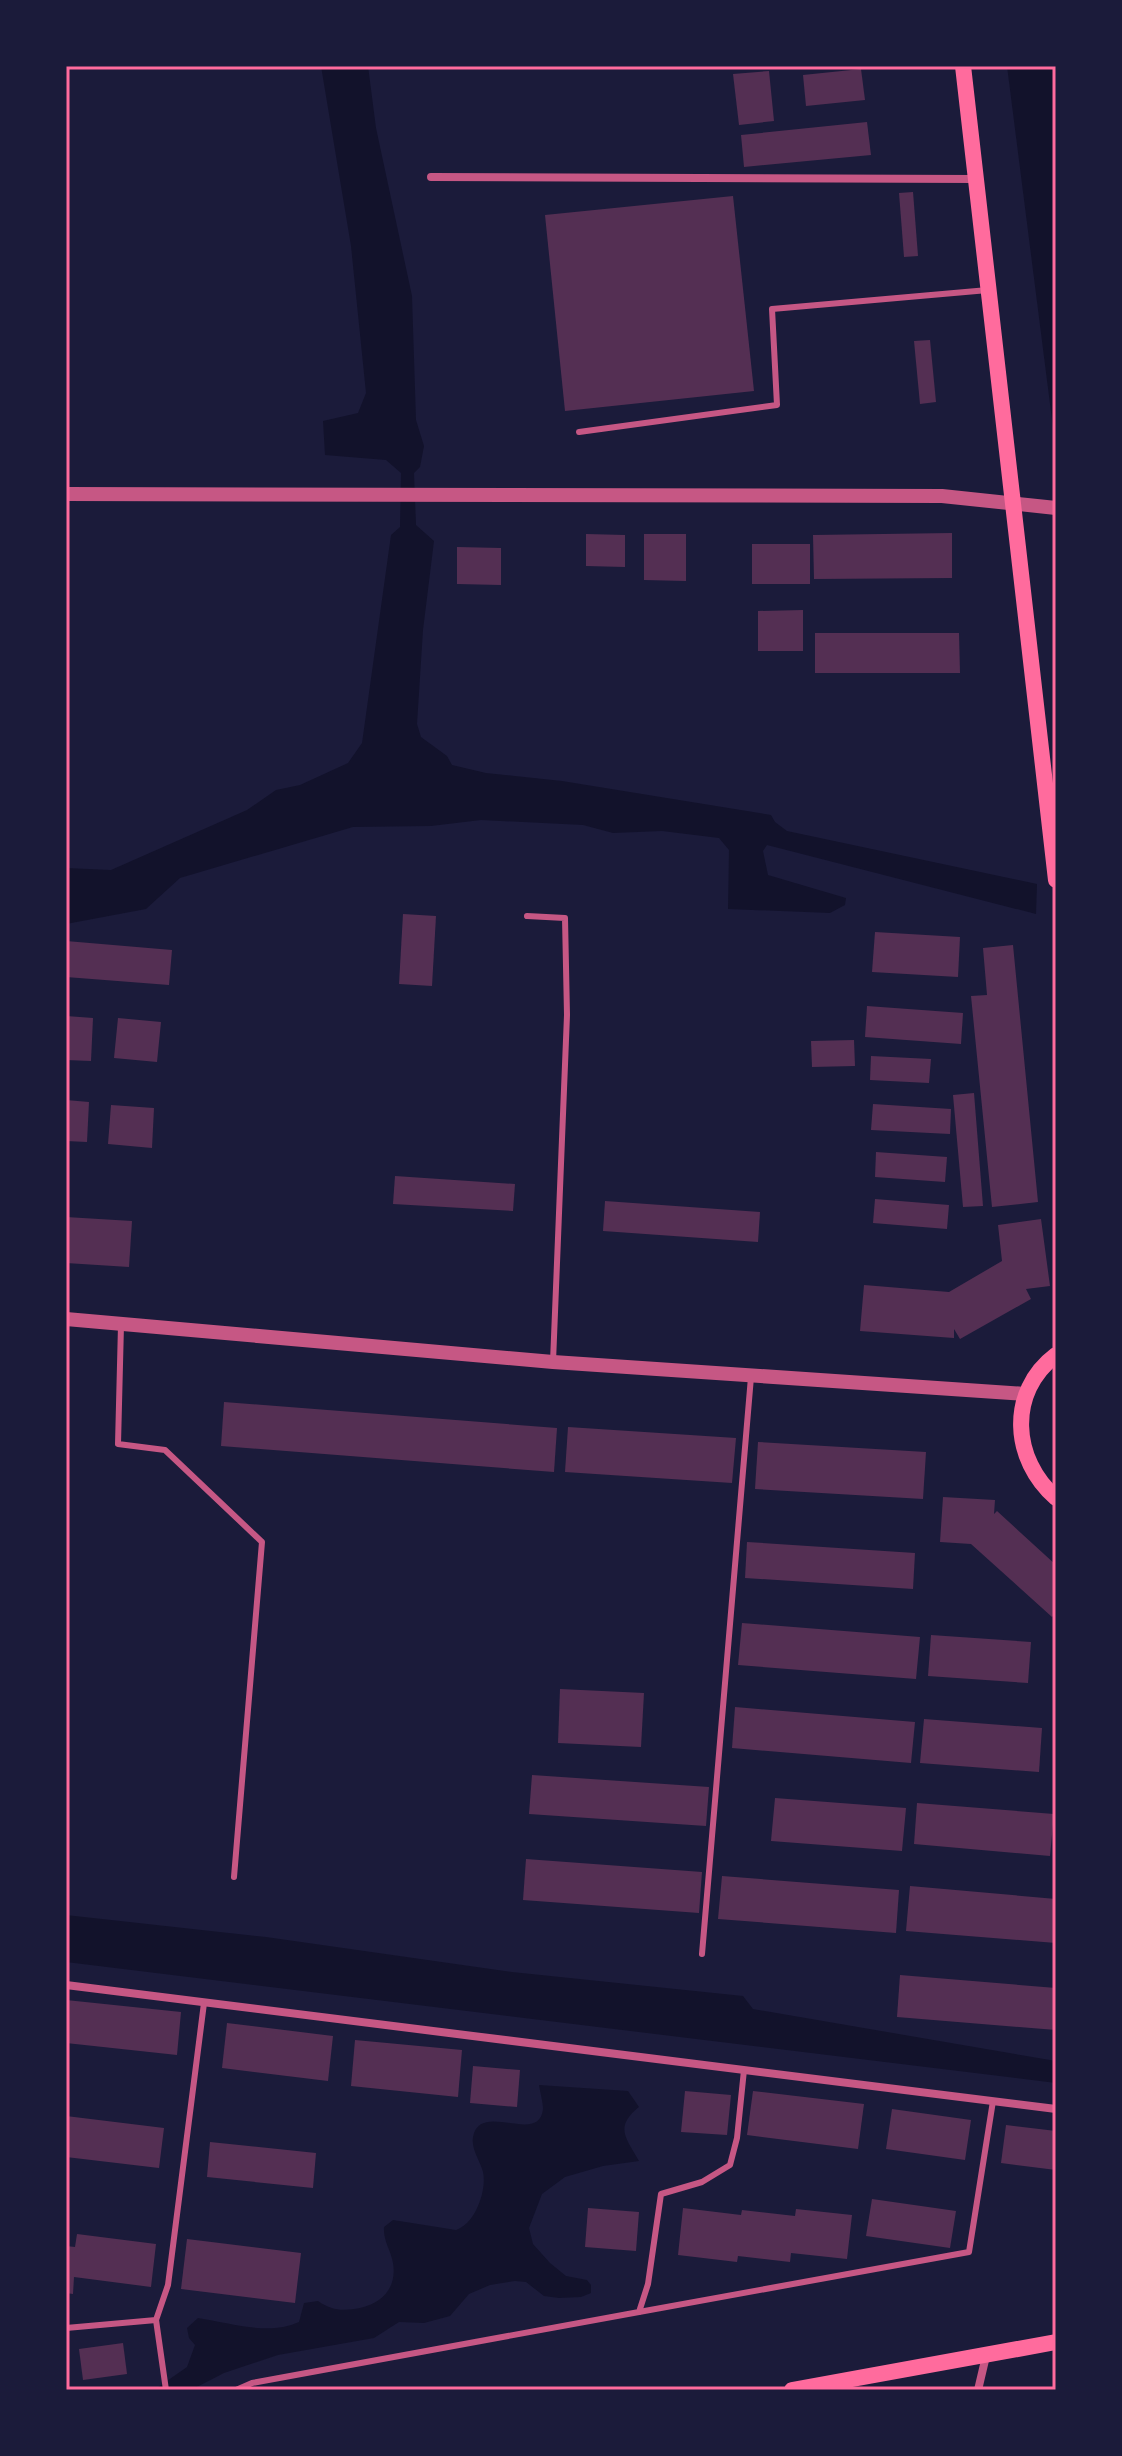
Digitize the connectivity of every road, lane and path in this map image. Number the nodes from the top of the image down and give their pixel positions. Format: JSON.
{"nodes":[{"id":1,"x":963,"y":66,"type":"edge"},
{"id":2,"x":431,"y":177,"type":"dead end"},
{"id":3,"x":976,"y":179,"type":"junction"},
{"id":4,"x":989,"y":290,"type":"junction"},
{"id":5,"x":579,"y":432,"type":"dead end"},
{"id":6,"x":66,"y":494,"type":"edge"},
{"id":7,"x":1014,"y":504,"type":"junction"},
{"id":8,"x":1056,"y":508,"type":"edge"},
{"id":9,"x":1056,"y":880,"type":"edge"},
{"id":10,"x":527,"y":916,"type":"dead end"},
{"id":11,"x":66,"y":1319,"type":"edge"},
{"id":12,"x":121,"y":1324,"type":"junction"},
{"id":13,"x":1056,"y":1355,"type":"edge"},
{"id":14,"x":553,"y":1362,"type":"junction"},
{"id":15,"x":751,"y":1377,"type":"junction"},
{"id":16,"x":1026,"y":1394,"type":"junction"},
{"id":17,"x":1056,"y":1498,"type":"edge"},
{"id":18,"x":234,"y":1877,"type":"dead end"},
{"id":19,"x":702,"y":1954,"type":"dead end"},
{"id":20,"x":66,"y":1985,"type":"edge"},
{"id":21,"x":204,"y":2003,"type":"junction"},
{"id":22,"x":744,"y":2070,"type":"junction"},
{"id":23,"x":993,"y":2101,"type":"junction"},
{"id":24,"x":1056,"y":2109,"type":"edge"},
{"id":25,"x":639,"y":2312,"type":"junction"},
{"id":26,"x":156,"y":2320,"type":"junction"},
{"id":27,"x":66,"y":2328,"type":"edge"},
{"id":28,"x":1056,"y":2342,"type":"edge"},
{"id":29,"x":986,"y":2355,"type":"junction"},
{"id":30,"x":166,"y":2390,"type":"edge"},
{"id":31,"x":236,"y":2390,"type":"edge"},
{"id":32,"x":792,"y":2390,"type":"edge"},
{"id":33,"x":978,"y":2390,"type":"edge"}],
"edges":[{"from":1,"to":3,"type":"main road"},
{"from":2,"to":3,"type":"street"},
{"from":3,"to":4,"type":"main road"},
{"from":4,"to":5,"type":"lane"},
{"from":4,"to":7,"type":"main road"},
{"from":6,"to":7,"type":"street"},
{"from":7,"to":8,"type":"street"},
{"from":7,"to":9,"type":"main road"},
{"from":10,"to":14,"type":"lane"},
{"from":11,"to":12,"type":"street"},
{"from":12,"to":14,"type":"street"},
{"from":12,"to":18,"type":"lane"},
{"from":13,"to":16,"type":"main road"},
{"from":14,"to":15,"type":"street"},
{"from":15,"to":16,"type":"street"},
{"from":15,"to":19,"type":"lane"},
{"from":16,"to":17,"type":"main road"},
{"from":20,"to":21,"type":"street"},
{"from":21,"to":22,"type":"street"},
{"from":21,"to":26,"type":"lane"},
{"from":22,"to":23,"type":"street"},
{"from":22,"to":25,"type":"lane"},
{"from":23,"to":24,"type":"street"},
{"from":23,"to":25,"type":"lane"},
{"from":25,"to":31,"type":"lane"},
{"from":26,"to":27,"type":"lane"},
{"from":26,"to":30,"type":"lane"},
{"from":28,"to":29,"type":"main road"},
{"from":29,"to":32,"type":"main road"},
{"from":29,"to":33,"type":"street"}]}
